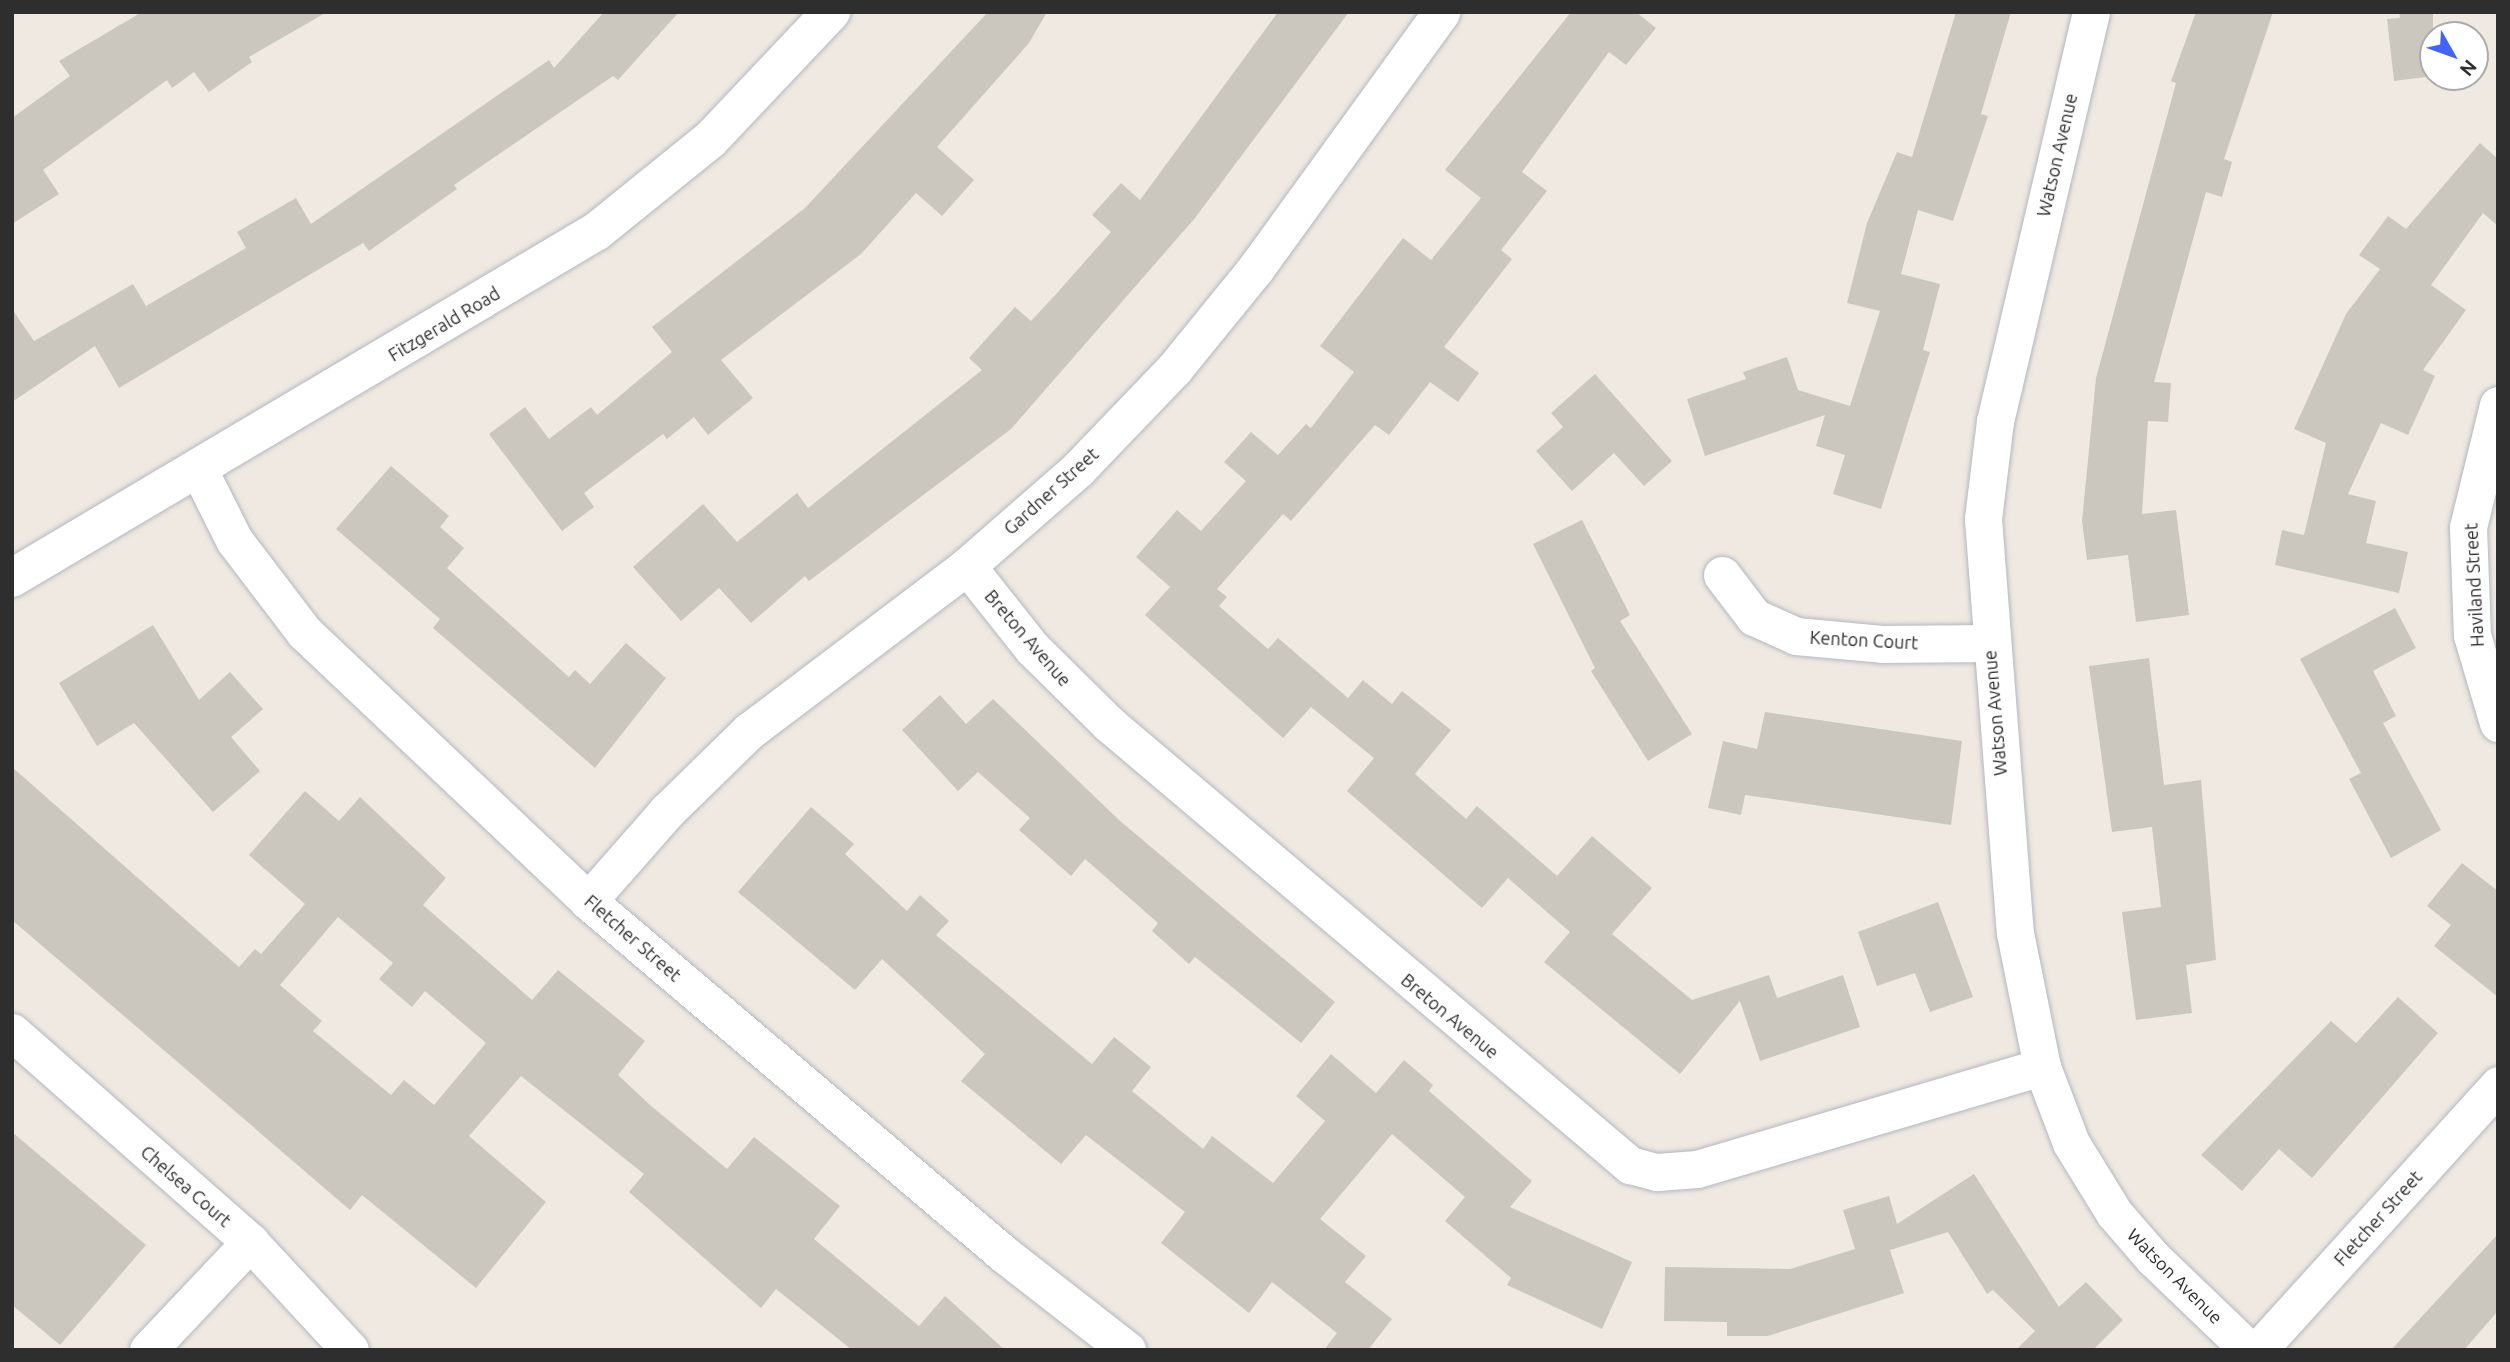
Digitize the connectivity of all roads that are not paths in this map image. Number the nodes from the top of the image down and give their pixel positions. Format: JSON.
{"nodes":[{"id":1,"x":831,"y":12,"type":"edge"},
{"id":2,"x":1441,"y":12,"type":"edge"},
{"id":3,"x":2091,"y":12,"type":"edge"},
{"id":4,"x":2498,"y":405,"type":"edge"},
{"id":5,"x":199,"y":470,"type":"junction"},
{"id":6,"x":967,"y":566,"type":"junction"},
{"id":7,"x":1723,"y":575,"type":"dead end"},
{"id":8,"x":12,"y":578,"type":"edge"},
{"id":9,"x":1989,"y":643,"type":"junction"},
{"id":10,"x":2498,"y":723,"type":"edge"},
{"id":11,"x":588,"y":901,"type":"junction"},
{"id":12,"x":12,"y":1032,"type":"edge"},
{"id":13,"x":2042,"y":1067,"type":"junction"},
{"id":14,"x":2498,"y":1085,"type":"edge"},
{"id":15,"x":250,"y":1242,"type":"junction"},
{"id":16,"x":148,"y":1350,"type":"edge"},
{"id":17,"x":350,"y":1350,"type":"edge"},
{"id":18,"x":1127,"y":1350,"type":"edge"},
{"id":19,"x":2249,"y":1350,"type":"edge"},
{"id":20,"x":2258,"y":1350,"type":"edge"}],
"edges":[{"from":1,"to":5,"type":"main road","name":"Fitzgerald Road"},
{"from":2,"to":6,"type":"street","name":"Gardner Street"},
{"from":3,"to":9,"type":"street","name":"Watson Avenue"},
{"from":4,"to":10,"type":"street","name":"Haviland Street"},
{"from":5,"to":8,"type":"main road","name":"Fitzgerald Road"},
{"from":5,"to":11,"type":"street","name":"Fletcher Street"},
{"from":6,"to":11,"type":"street","name":"Gardner Street"},
{"from":6,"to":13,"type":"street","name":"Breton Avenue"},
{"from":7,"to":9,"type":"street","name":"Kenton Court"},
{"from":9,"to":13,"type":"street","name":"Watson Avenue"},
{"from":11,"to":18,"type":"street","name":"Fletcher Street"},
{"from":12,"to":15,"type":"street","name":"Chelsea Court"},
{"from":13,"to":19,"type":"street","name":"Watson Avenue"},
{"from":14,"to":20,"type":"street","name":"Fletcher Street"},
{"from":15,"to":16,"type":"street"},
{"from":15,"to":17,"type":"street","name":"Chelsea Court"}]}
